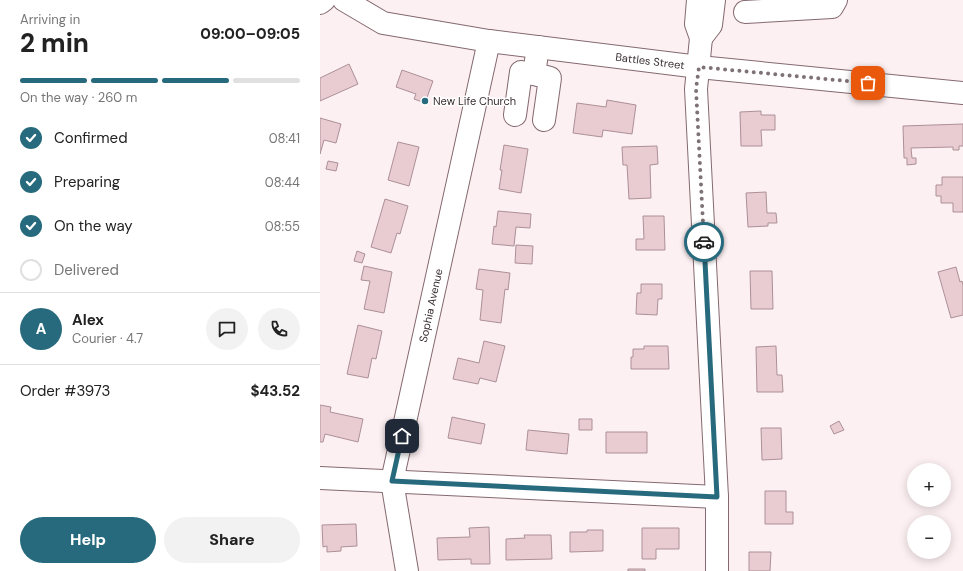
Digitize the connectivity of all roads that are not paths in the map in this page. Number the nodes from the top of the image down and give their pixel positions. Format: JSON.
{"nodes":[{"id":1,"x":324,"y":0,"type":"edge"},
{"id":2,"x":344,"y":0,"type":"edge"},
{"id":3,"x":698,"y":0,"type":"edge"},
{"id":4,"x":714,"y":0,"type":"edge"},
{"id":5,"x":836,"y":0,"type":"edge"},
{"id":6,"x":320,"y":3,"type":"edge"},
{"id":7,"x":745,"y":12,"type":"dead end"},
{"id":8,"x":701,"y":38,"type":"junction"},
{"id":9,"x":489,"y":41,"type":"junction"},
{"id":10,"x":538,"y":47,"type":"junction"},
{"id":11,"x":699,"y":67,"type":"junction"},
{"id":12,"x":534,"y":74,"type":"junction"},
{"id":13,"x":963,"y":93,"type":"edge"},
{"id":14,"x":515,"y":115,"type":"dead end"},
{"id":15,"x":544,"y":120,"type":"dead end"},
{"id":16,"x":320,"y":478,"type":"edge"},
{"id":17,"x":392,"y":481,"type":"junction"},
{"id":18,"x":717,"y":497,"type":"junction"},
{"id":19,"x":406,"y":571,"type":"edge"},
{"id":20,"x":717,"y":571,"type":"edge"}],
"edges":[{"from":1,"to":6,"type":"street"},
{"from":2,"to":9,"type":"street","name":"Battles Street"},
{"from":3,"to":8,"type":"street"},
{"from":4,"to":8,"type":"street"},
{"from":5,"to":7,"type":"street"},
{"from":8,"to":11,"type":"street"},
{"from":9,"to":10,"type":"street","name":"Battles Street"},
{"from":9,"to":17,"type":"street","name":"Sophia Avenue"},
{"from":10,"to":11,"type":"street","name":"Battles Street"},
{"from":10,"to":12,"type":"street"},
{"from":11,"to":13,"type":"street","name":"Battles Street"},
{"from":11,"to":18,"type":"street"},
{"from":12,"to":14,"type":"street"},
{"from":12,"to":15,"type":"street"},
{"from":16,"to":17,"type":"street"},
{"from":17,"to":18,"type":"street"},
{"from":17,"to":19,"type":"street","name":"Sophia Avenue"},
{"from":18,"to":20,"type":"street"}]}
